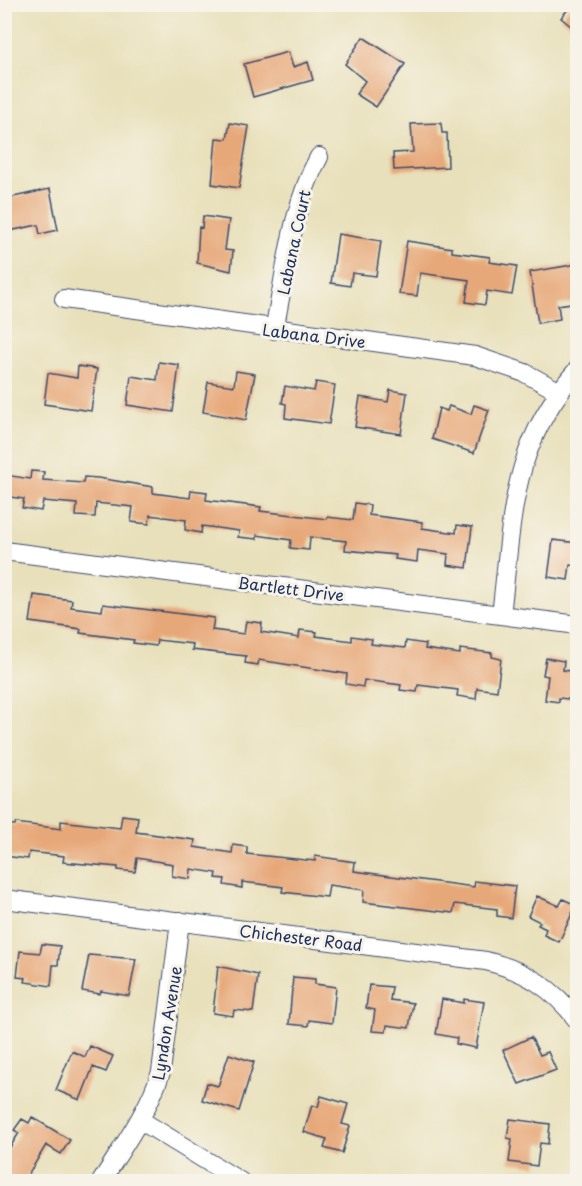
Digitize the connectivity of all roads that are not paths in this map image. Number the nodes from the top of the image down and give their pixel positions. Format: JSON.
{"nodes":[{"id":1,"x":319,"y":157,"type":"dead end"},
{"id":2,"x":64,"y":299,"type":"dead end"},
{"id":3,"x":274,"y":330,"type":"junction"},
{"id":4,"x":578,"y":369,"type":"edge"},
{"id":5,"x":558,"y":391,"type":"junction"},
{"id":6,"x":4,"y":551,"type":"edge"},
{"id":7,"x":501,"y":615,"type":"junction"},
{"id":8,"x":578,"y":625,"type":"edge"},
{"id":9,"x":4,"y":899,"type":"edge"},
{"id":10,"x":180,"y":921,"type":"junction"},
{"id":11,"x":578,"y":1021,"type":"edge"},
{"id":12,"x":140,"y":1120,"type":"junction"},
{"id":13,"x":101,"y":1182,"type":"edge"},
{"id":14,"x":241,"y":1182,"type":"edge"}],
"edges":[{"from":1,"to":3,"type":"street","name":"Labana Court"},
{"from":2,"to":3,"type":"street","name":"Labana Drive"},
{"from":3,"to":5,"type":"street","name":"Labana Drive"},
{"from":4,"to":5,"type":"street"},
{"from":5,"to":7,"type":"street"},
{"from":6,"to":7,"type":"street","name":"Bartlett Drive"},
{"from":7,"to":8,"type":"street","name":"Bartlett Drive"},
{"from":9,"to":10,"type":"street","name":"Chichester Road"},
{"from":10,"to":11,"type":"street","name":"Chichester Road"},
{"from":10,"to":12,"type":"street","name":"Lyndon Avenue"},
{"from":12,"to":13,"type":"street","name":"Lyndon Avenue"},
{"from":12,"to":14,"type":"street"}]}
